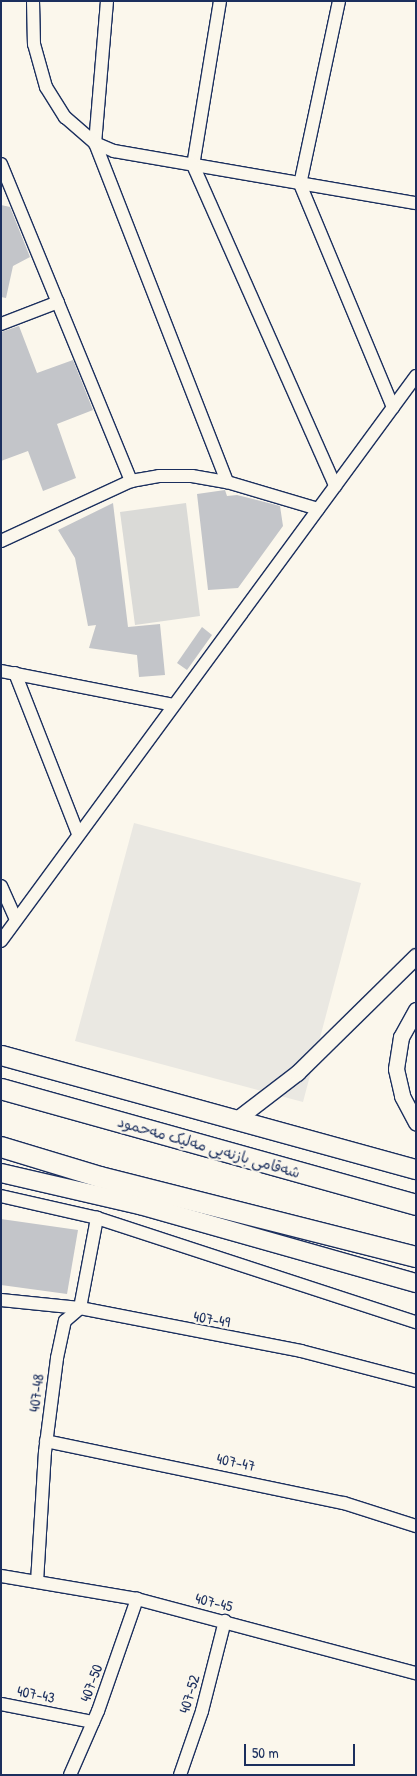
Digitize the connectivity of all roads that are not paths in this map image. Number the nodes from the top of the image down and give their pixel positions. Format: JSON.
{"nodes":[{"id":1,"x":107,"y":1,"type":"edge"},
{"id":2,"x":220,"y":1,"type":"edge"},
{"id":3,"x":339,"y":1,"type":"edge"},
{"id":4,"x":33,"y":2,"type":"edge"},
{"id":5,"x":95,"y":143,"type":"junction"},
{"id":6,"x":1,"y":164,"type":"edge"},
{"id":7,"x":193,"y":165,"type":"junction"},
{"id":8,"x":300,"y":184,"type":"junction"},
{"id":9,"x":7,"y":192,"type":"edge"},
{"id":10,"x":416,"y":203,"type":"edge"},
{"id":11,"x":58,"y":302,"type":"junction"},
{"id":12,"x":1,"y":324,"type":"edge"},
{"id":13,"x":416,"y":376,"type":"edge"},
{"id":14,"x":393,"y":408,"type":"junction"},
{"id":15,"x":131,"y":481,"type":"junction"},
{"id":16,"x":227,"y":482,"type":"junction"},
{"id":17,"x":335,"y":486,"type":"junction"},
{"id":18,"x":318,"y":509,"type":"junction"},
{"id":19,"x":1,"y":541,"type":"edge"},
{"id":20,"x":1,"y":671,"type":"edge"},
{"id":21,"x":15,"y":673,"type":"junction"},
{"id":22,"x":174,"y":705,"type":"junction"},
{"id":23,"x":78,"y":834,"type":"junction"},
{"id":24,"x":1,"y":886,"type":"edge"},
{"id":25,"x":1,"y":916,"type":"edge"},
{"id":26,"x":16,"y":920,"type":"junction"},
{"id":27,"x":1,"y":941,"type":"edge"},
{"id":28,"x":416,"y":956,"type":"edge"},
{"id":29,"x":416,"y":1010,"type":"edge"},
{"id":30,"x":1,"y":1055,"type":"edge"},
{"id":31,"x":1,"y":1089,"type":"edge"},
{"id":32,"x":237,"y":1119,"type":"junction"},
{"id":33,"x":416,"y":1122,"type":"edge"},
{"id":34,"x":1,"y":1147,"type":"edge"},
{"id":35,"x":416,"y":1169,"type":"edge"},
{"id":36,"x":1,"y":1174,"type":"edge"},
{"id":37,"x":1,"y":1196,"type":"edge"},
{"id":38,"x":416,"y":1205,"type":"edge"},
{"id":39,"x":97,"y":1218,"type":"junction"},
{"id":40,"x":416,"y":1257,"type":"edge"},
{"id":41,"x":416,"y":1283,"type":"edge"},
{"id":42,"x":1,"y":1300,"type":"edge"},
{"id":43,"x":80,"y":1308,"type":"junction"},
{"id":44,"x":416,"y":1322,"type":"edge"},
{"id":45,"x":416,"y":1381,"type":"edge"},
{"id":46,"x":46,"y":1441,"type":"junction"},
{"id":47,"x":416,"y":1526,"type":"edge"},
{"id":48,"x":1,"y":1576,"type":"edge"},
{"id":49,"x":37,"y":1582,"type":"junction"},
{"id":50,"x":137,"y":1600,"type":"junction"},
{"id":51,"x":225,"y":1621,"type":"junction"},
{"id":52,"x":416,"y":1673,"type":"edge"},
{"id":53,"x":1,"y":1704,"type":"edge"},
{"id":54,"x":93,"y":1722,"type":"junction"},
{"id":55,"x":70,"y":1775,"type":"edge"},
{"id":56,"x":180,"y":1775,"type":"edge"}],
"edges":[{"from":1,"to":5,"type":"street"},
{"from":2,"to":7,"type":"street"},
{"from":3,"to":8,"type":"street"},
{"from":4,"to":5,"type":"street"},
{"from":5,"to":7,"type":"street"},
{"from":5,"to":16,"type":"street"},
{"from":6,"to":9,"type":"street"},
{"from":7,"to":8,"type":"street"},
{"from":7,"to":17,"type":"street"},
{"from":8,"to":10,"type":"street"},
{"from":8,"to":14,"type":"street"},
{"from":9,"to":11,"type":"street"},
{"from":11,"to":12,"type":"street"},
{"from":11,"to":15,"type":"street"},
{"from":13,"to":14,"type":"street"},
{"from":14,"to":17,"type":"street"},
{"from":15,"to":16,"type":"street"},
{"from":15,"to":19,"type":"street"},
{"from":16,"to":18,"type":"street"},
{"from":17,"to":18,"type":"street"},
{"from":18,"to":22,"type":"street"},
{"from":20,"to":21,"type":"street"},
{"from":21,"to":22,"type":"street"},
{"from":21,"to":23,"type":"street"},
{"from":22,"to":23,"type":"street"},
{"from":23,"to":26,"type":"street"},
{"from":24,"to":26,"type":"street"},
{"from":25,"to":26,"type":"street"},
{"from":26,"to":27,"type":"street"},
{"from":28,"to":32,"type":"street"},
{"from":29,"to":33,"type":"street"},
{"from":30,"to":32,"type":"main road"},
{"from":31,"to":38,"type":"highway","name":"شەقامی بازنەیی مەلیک مەحمود"},
{"from":32,"to":35,"type":"main road"},
{"from":34,"to":40,"type":"highway"},
{"from":36,"to":41,"type":"main road"},
{"from":37,"to":39,"type":"street"},
{"from":39,"to":43,"type":"street"},
{"from":39,"to":44,"type":"street"},
{"from":42,"to":43,"type":"street","name":"407-49"},
{"from":43,"to":45,"type":"street","name":"407-49"},
{"from":43,"to":46,"type":"street","name":"407-48"},
{"from":46,"to":47,"type":"street","name":"407-47"},
{"from":46,"to":49,"type":"street","name":"407-48"},
{"from":48,"to":49,"type":"street","name":"407-45"},
{"from":49,"to":50,"type":"street","name":"407-45"},
{"from":50,"to":51,"type":"street","name":"407-45"},
{"from":50,"to":54,"type":"street","name":"407-50"},
{"from":51,"to":52,"type":"street","name":"407-45"},
{"from":51,"to":56,"type":"street","name":"407-52"},
{"from":53,"to":54,"type":"street","name":"407-43"},
{"from":54,"to":55,"type":"street","name":"407-50"}]}
